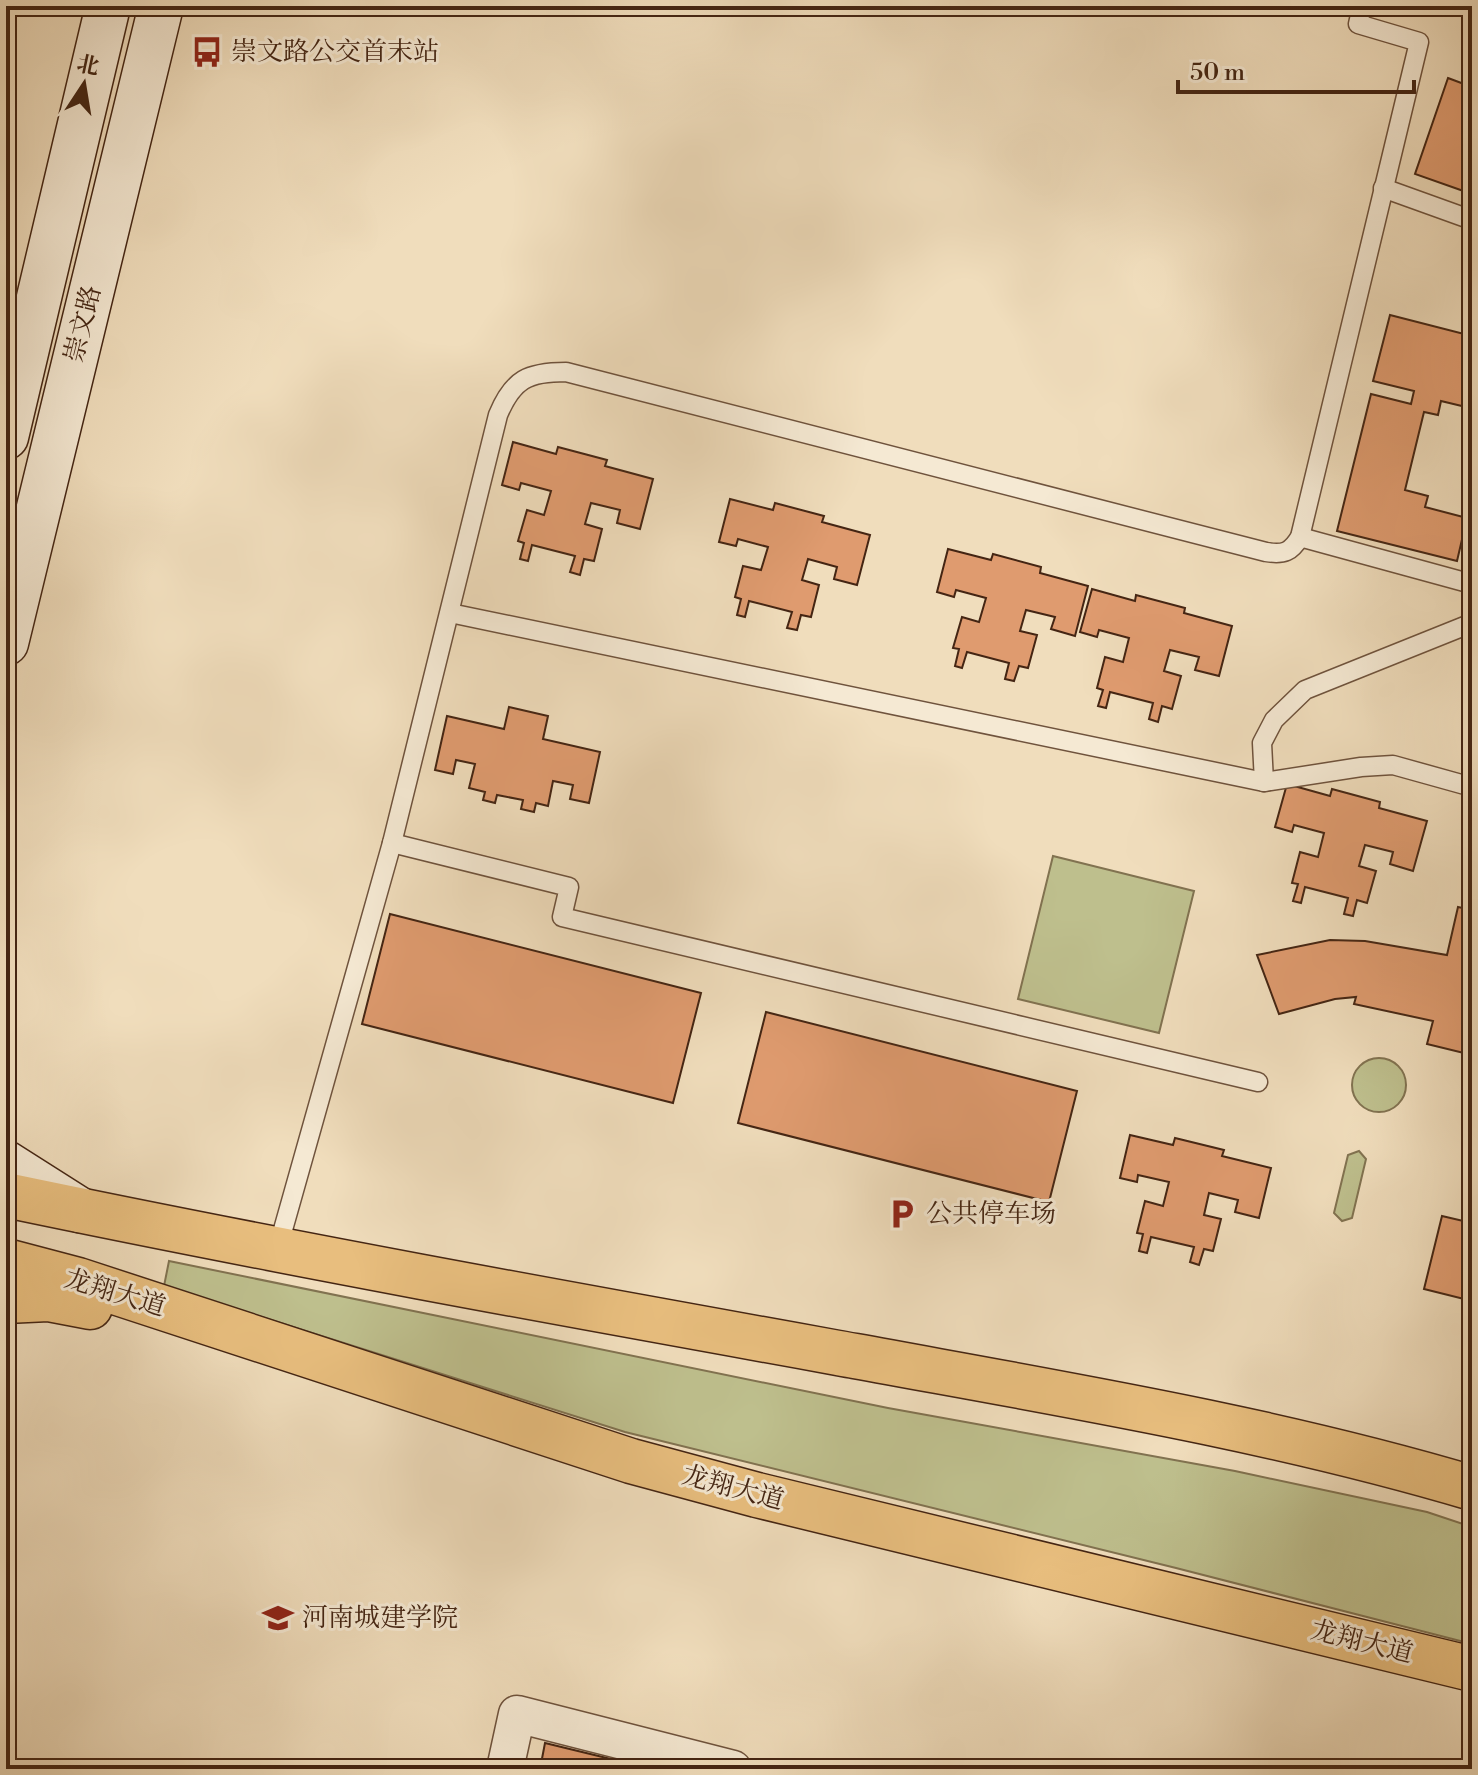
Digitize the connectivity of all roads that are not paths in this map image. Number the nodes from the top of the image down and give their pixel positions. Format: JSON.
{"nodes":[{"id":1,"x":108,"y":6,"type":"edge"},
{"id":2,"x":161,"y":6,"type":"edge"},
{"id":3,"x":1362,"y":6,"type":"edge"},
{"id":4,"x":1383,"y":188,"type":"junction"},
{"id":5,"x":1472,"y":220,"type":"edge"},
{"id":6,"x":6,"y":437,"type":"edge"},
{"id":7,"x":1300,"y":537,"type":"junction"},
{"id":8,"x":1472,"y":584,"type":"edge"},
{"id":9,"x":450,"y":613,"type":"junction"},
{"id":10,"x":1472,"y":623,"type":"edge"},
{"id":11,"x":6,"y":643,"type":"edge"},
{"id":12,"x":1264,"y":782,"type":"junction"},
{"id":13,"x":1472,"y":787,"type":"edge"},
{"id":14,"x":392,"y":843,"type":"junction"},
{"id":15,"x":1258,"y":1082,"type":"dead end"},
{"id":16,"x":6,"y":1163,"type":"edge"},
{"id":17,"x":6,"y":1195,"type":"edge"},
{"id":18,"x":82,"y":1211,"type":"junction"},
{"id":19,"x":277,"y":1251,"type":"junction"},
{"id":20,"x":6,"y":1261,"type":"edge"},
{"id":21,"x":6,"y":1301,"type":"edge"},
{"id":22,"x":318,"y":1359,"type":"junction"},
{"id":23,"x":1472,"y":1488,"type":"edge"},
{"id":24,"x":1472,"y":1669,"type":"edge"},
{"id":25,"x":505,"y":1769,"type":"edge"},
{"id":26,"x":733,"y":1769,"type":"edge"}],
"edges":[{"from":1,"to":6,"type":"main road","name":"崇文路"},
{"from":2,"to":11,"type":"main road","name":"崇文路"},
{"from":3,"to":4,"type":"lane"},
{"from":4,"to":5,"type":"lane"},
{"from":4,"to":7,"type":"lane"},
{"from":7,"to":8,"type":"lane"},
{"from":7,"to":9,"type":"lane"},
{"from":9,"to":12,"type":"lane"},
{"from":9,"to":14,"type":"lane"},
{"from":10,"to":12,"type":"lane"},
{"from":12,"to":13,"type":"lane"},
{"from":14,"to":15,"type":"lane"},
{"from":14,"to":19,"type":"lane"},
{"from":16,"to":18,"type":"main road"},
{"from":17,"to":18,"type":"main road"},
{"from":18,"to":19,"type":"main road"},
{"from":19,"to":23,"type":"main road"},
{"from":20,"to":22,"type":"main road","name":"龙翔大道"},
{"from":21,"to":22,"type":"main road"},
{"from":22,"to":24,"type":"main road","name":"龙翔大道"},
{"from":25,"to":26,"type":"street"}]}
